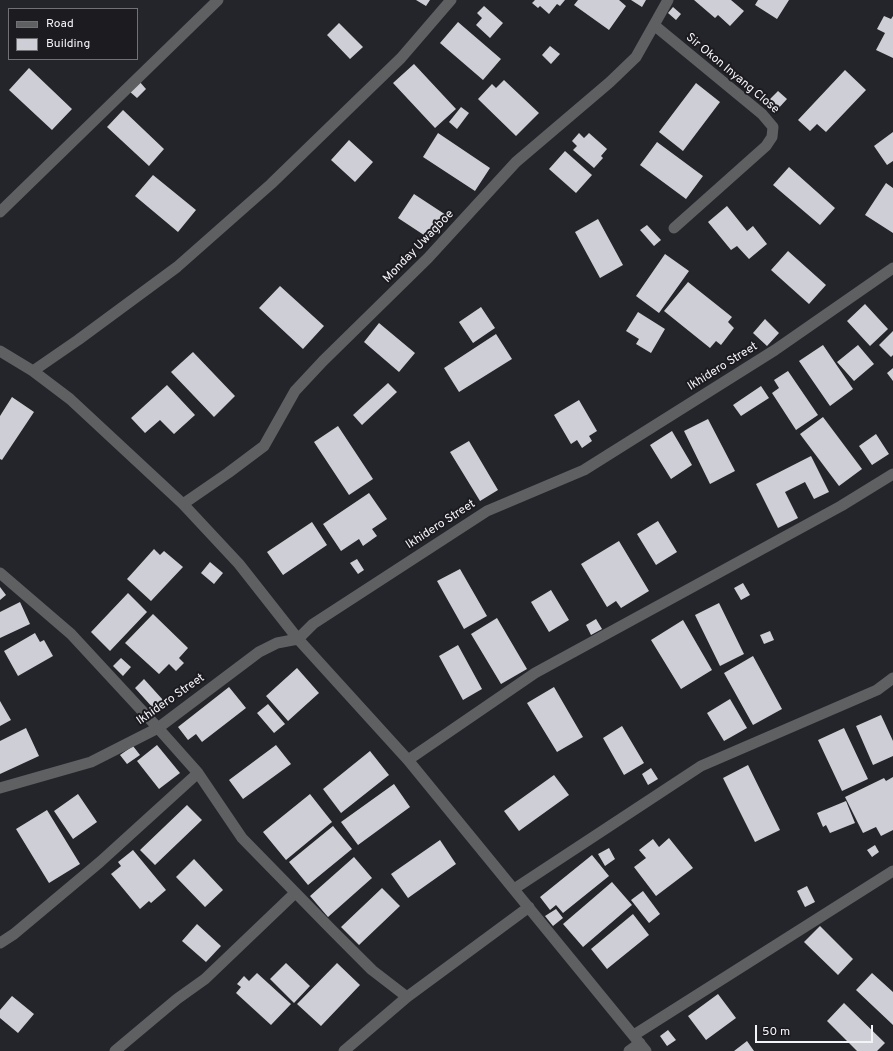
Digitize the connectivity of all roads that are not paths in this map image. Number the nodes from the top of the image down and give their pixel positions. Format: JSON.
{"nodes":[{"id":1,"x":218,"y":0,"type":"edge"},
{"id":2,"x":451,"y":0,"type":"edge"},
{"id":3,"x":668,"y":0,"type":"edge"},
{"id":4,"x":654,"y":25,"type":"junction"},
{"id":5,"x":0,"y":212,"type":"edge"},
{"id":6,"x":674,"y":228,"type":"dead end"},
{"id":7,"x":893,"y":268,"type":"edge"},
{"id":8,"x":0,"y":351,"type":"edge"},
{"id":9,"x":33,"y":371,"type":"junction"},
{"id":10,"x":893,"y":474,"type":"edge"},
{"id":11,"x":183,"y":504,"type":"junction"},
{"id":12,"x":0,"y":573,"type":"edge"},
{"id":13,"x":298,"y":639,"type":"junction"},
{"id":14,"x":893,"y":678,"type":"edge"},
{"id":15,"x":158,"y":728,"type":"junction"},
{"id":16,"x":408,"y":760,"type":"junction"},
{"id":17,"x":198,"y":773,"type":"junction"},
{"id":18,"x":0,"y":788,"type":"edge"},
{"id":19,"x":893,"y":871,"type":"edge"},
{"id":20,"x":514,"y":889,"type":"junction"},
{"id":21,"x":295,"y":893,"type":"junction"},
{"id":22,"x":529,"y":907,"type":"junction"},
{"id":23,"x":0,"y":943,"type":"edge"},
{"id":24,"x":407,"y":997,"type":"junction"},
{"id":25,"x":640,"y":1043,"type":"edge"},
{"id":26,"x":115,"y":1051,"type":"edge"},
{"id":27,"x":344,"y":1051,"type":"edge"},
{"id":28,"x":629,"y":1051,"type":"edge"}],
"edges":[{"from":1,"to":5,"type":"street"},
{"from":2,"to":9,"type":"street"},
{"from":3,"to":4,"type":"street","name":"Monday Uwagboe"},
{"from":4,"to":6,"type":"street","name":"Sir Okon Inyang Close"},
{"from":4,"to":11,"type":"street","name":"Monday Uwagboe"},
{"from":7,"to":13,"type":"street","name":"Ikhidero Street"},
{"from":8,"to":9,"type":"street"},
{"from":9,"to":11,"type":"street"},
{"from":10,"to":16,"type":"street"},
{"from":11,"to":13,"type":"street"},
{"from":12,"to":15,"type":"street"},
{"from":13,"to":15,"type":"street","name":"Ikhidero Street"},
{"from":13,"to":16,"type":"street"},
{"from":14,"to":20,"type":"street"},
{"from":15,"to":17,"type":"street"},
{"from":15,"to":18,"type":"street","name":"Ikhidero Street"},
{"from":16,"to":20,"type":"street"},
{"from":17,"to":21,"type":"street"},
{"from":17,"to":23,"type":"street"},
{"from":19,"to":25,"type":"street"},
{"from":20,"to":22,"type":"street"},
{"from":21,"to":24,"type":"street"},
{"from":21,"to":26,"type":"street"},
{"from":22,"to":24,"type":"street"},
{"from":22,"to":25,"type":"street"},
{"from":24,"to":27,"type":"street"},
{"from":25,"to":28,"type":"street"}]}
